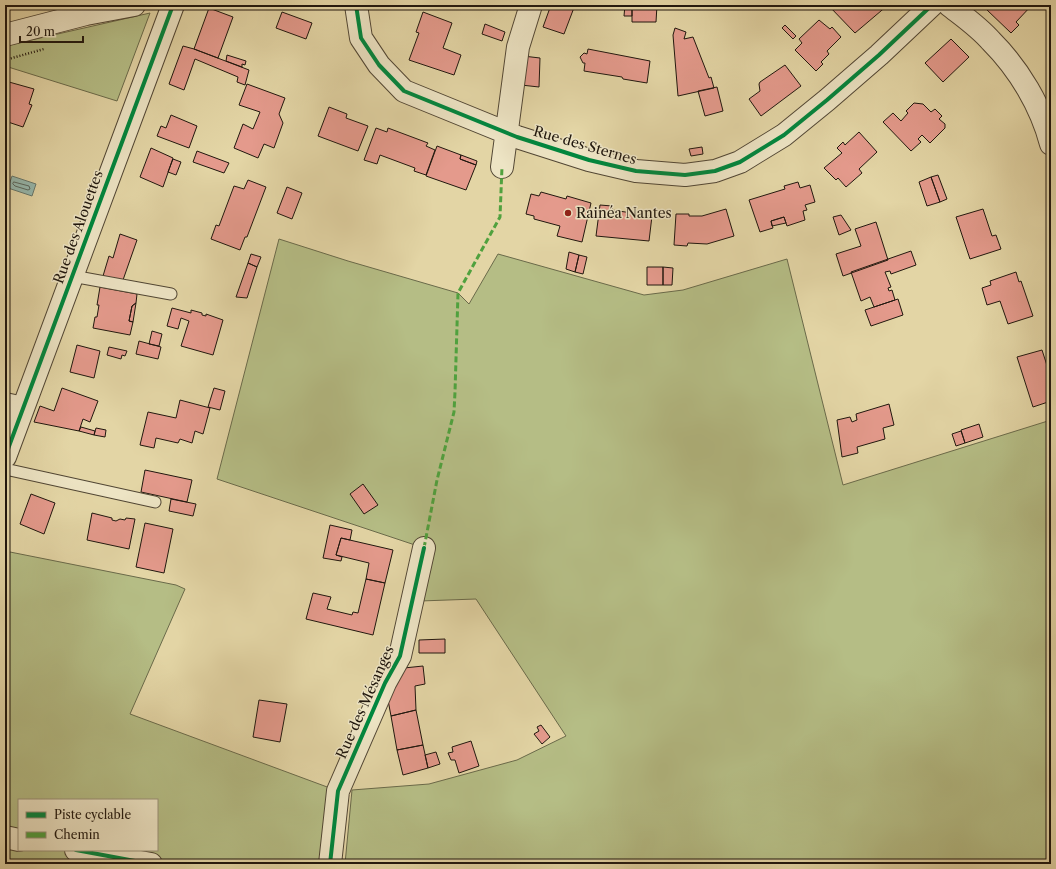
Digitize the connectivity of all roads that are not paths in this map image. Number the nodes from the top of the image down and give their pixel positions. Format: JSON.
{"nodes":[{"id":1,"x":134,"y":5,"type":"edge"},
{"id":2,"x":172,"y":5,"type":"edge"},
{"id":3,"x":356,"y":5,"type":"edge"},
{"id":4,"x":531,"y":5,"type":"edge"},
{"id":5,"x":932,"y":5,"type":"edge"},
{"id":6,"x":949,"y":5,"type":"edge"},
{"id":7,"x":5,"y":35,"type":"edge"},
{"id":8,"x":506,"y":132,"type":"junction"},
{"id":9,"x":1051,"y":144,"type":"edge"},
{"id":10,"x":502,"y":167,"type":"dead end"},
{"id":11,"x":72,"y":276,"type":"junction"},
{"id":12,"x":172,"y":294,"type":"dead end"},
{"id":13,"x":14,"y":406,"type":"edge"},
{"id":14,"x":5,"y":457,"type":"edge"},
{"id":15,"x":5,"y":469,"type":"edge"},
{"id":16,"x":155,"y":502,"type":"dead end"},
{"id":17,"x":424,"y":548,"type":"dead end"},
{"id":18,"x":5,"y":837,"type":"edge"},
{"id":19,"x":18,"y":840,"type":"edge"},
{"id":20,"x":81,"y":851,"type":"edge"},
{"id":21,"x":150,"y":864,"type":"edge"},
{"id":22,"x":330,"y":864,"type":"edge"}],
"edges":[{"from":1,"to":7,"type":"street"},
{"from":2,"to":11,"type":"street","name":"Rue des Alouettes"},
{"from":3,"to":8,"type":"street","name":"Rue des Sternes"},
{"from":4,"to":8,"type":"street"},
{"from":5,"to":8,"type":"street","name":"Rue des Sternes"},
{"from":6,"to":9,"type":"street"},
{"from":8,"to":10,"type":"street"},
{"from":11,"to":12,"type":"lane"},
{"from":11,"to":13,"type":"street","name":"Rue des Alouettes"},
{"from":13,"to":14,"type":"street","name":"Rue des Alouettes"},
{"from":15,"to":16,"type":"lane"},
{"from":17,"to":22,"type":"street","name":"Rue des Mésanges"},
{"from":18,"to":19,"type":"street"},
{"from":20,"to":21,"type":"street"}]}
